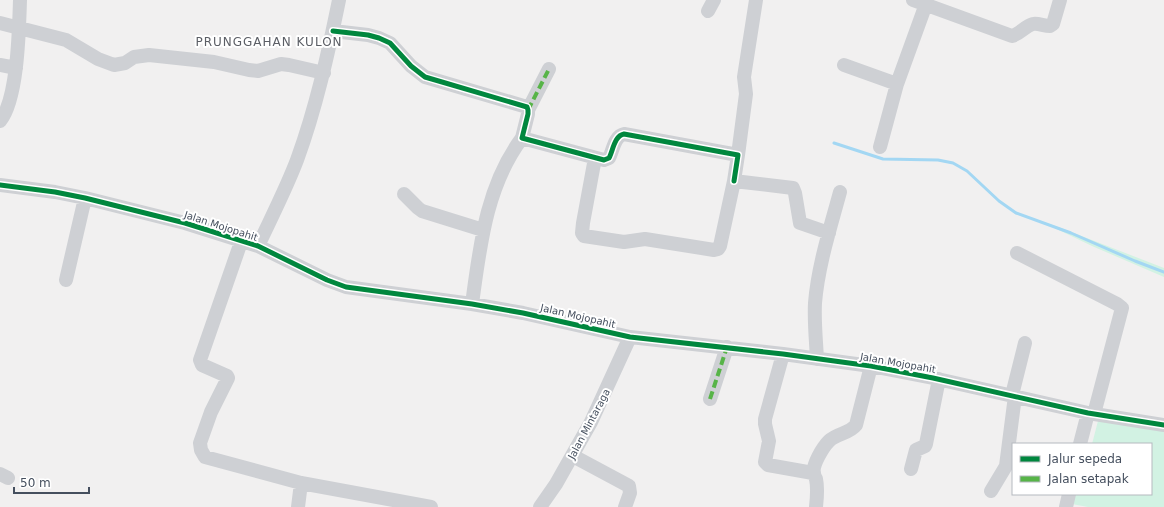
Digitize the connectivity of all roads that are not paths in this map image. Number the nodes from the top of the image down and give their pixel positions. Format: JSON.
{"nodes":[{"id":1,"x":20,"y":0,"type":"edge"},
{"id":2,"x":756,"y":0,"type":"edge"},
{"id":3,"x":1060,"y":0,"type":"edge"},
{"id":4,"x":920,"y":2,"type":"edge"},
{"id":5,"x":338,"y":5,"type":"edge"},
{"id":6,"x":0,"y":23,"type":"edge"},
{"id":7,"x":18,"y":28,"type":"junction"},
{"id":8,"x":333,"y":31,"type":"junction"},
{"id":9,"x":0,"y":65,"type":"edge"},
{"id":10,"x":844,"y":65,"type":"dead end"},
{"id":11,"x":16,"y":68,"type":"junction"},
{"id":12,"x":549,"y":69,"type":"dead end"},
{"id":13,"x":324,"y":73,"type":"junction"},
{"id":14,"x":897,"y":84,"type":"junction"},
{"id":15,"x":528,"y":110,"type":"junction"},
{"id":16,"x":0,"y":121,"type":"edge"},
{"id":17,"x":522,"y":138,"type":"junction"},
{"id":18,"x":880,"y":147,"type":"dead end"},
{"id":19,"x":738,"y":155,"type":"junction"},
{"id":20,"x":595,"y":158,"type":"junction"},
{"id":21,"x":734,"y":181,"type":"junction"},
{"id":22,"x":0,"y":185,"type":"edge"},
{"id":23,"x":840,"y":192,"type":"dead end"},
{"id":24,"x":404,"y":194,"type":"dead end"},
{"id":25,"x":85,"y":198,"type":"junction"},
{"id":26,"x":484,"y":230,"type":"junction"},
{"id":27,"x":829,"y":233,"type":"junction"},
{"id":28,"x":241,"y":242,"type":"junction"},
{"id":29,"x":258,"y":246,"type":"junction"},
{"id":30,"x":1017,"y":253,"type":"dead end"},
{"id":31,"x":66,"y":280,"type":"dead end"},
{"id":32,"x":472,"y":304,"type":"junction"},
{"id":33,"x":630,"y":337,"type":"junction"},
{"id":34,"x":1025,"y":343,"type":"dead end"},
{"id":35,"x":727,"y":347,"type":"junction"},
{"id":36,"x":783,"y":354,"type":"junction"},
{"id":37,"x":817,"y":359,"type":"junction"},
{"id":38,"x":871,"y":366,"type":"junction"},
{"id":39,"x":939,"y":379,"type":"junction"},
{"id":40,"x":1014,"y":396,"type":"junction"},
{"id":41,"x":710,"y":399,"type":"dead end"},
{"id":42,"x":1091,"y":413,"type":"junction"},
{"id":43,"x":1164,"y":425,"type":"edge"},
{"id":44,"x":1080,"y":443,"type":"edge"},
{"id":45,"x":572,"y":456,"type":"junction"},
{"id":46,"x":911,"y":469,"type":"dead end"},
{"id":47,"x":813,"y":473,"type":"junction"},
{"id":48,"x":301,"y":483,"type":"junction"},
{"id":49,"x":991,"y":491,"type":"dead end"},
{"id":50,"x":1069,"y":495,"type":"edge"},
{"id":51,"x":299,"y":507,"type":"edge"},
{"id":52,"x":431,"y":507,"type":"edge"},
{"id":53,"x":540,"y":507,"type":"edge"},
{"id":54,"x":624,"y":507,"type":"edge"},
{"id":55,"x":816,"y":507,"type":"edge"},
{"id":56,"x":1066,"y":507,"type":"edge"}],
"edges":[{"from":1,"to":7,"type":"street"},
{"from":2,"to":19,"type":"street"},
{"from":3,"to":4,"type":"street"},
{"from":4,"to":14,"type":"street"},
{"from":5,"to":8,"type":"street"},
{"from":6,"to":7,"type":"street"},
{"from":7,"to":11,"type":"street"},
{"from":7,"to":13,"type":"street"},
{"from":8,"to":13,"type":"street"},
{"from":8,"to":15,"type":"street"},
{"from":9,"to":11,"type":"street"},
{"from":10,"to":14,"type":"street"},
{"from":11,"to":16,"type":"street"},
{"from":12,"to":15,"type":"street"},
{"from":13,"to":29,"type":"street"},
{"from":14,"to":18,"type":"street"},
{"from":15,"to":17,"type":"street"},
{"from":17,"to":20,"type":"street"},
{"from":17,"to":26,"type":"street"},
{"from":19,"to":20,"type":"street"},
{"from":19,"to":21,"type":"street"},
{"from":20,"to":21,"type":"street"},
{"from":21,"to":27,"type":"street"},
{"from":22,"to":25,"type":"street","name":"Jalan Mojopahit"},
{"from":23,"to":27,"type":"street"},
{"from":24,"to":26,"type":"street"},
{"from":25,"to":28,"type":"street","name":"Jalan Mojopahit"},
{"from":25,"to":31,"type":"street"},
{"from":26,"to":32,"type":"street"},
{"from":27,"to":37,"type":"street"},
{"from":28,"to":29,"type":"street","name":"Jalan Mojopahit"},
{"from":28,"to":48,"type":"street"},
{"from":29,"to":32,"type":"street","name":"Jalan Mojopahit"},
{"from":30,"to":42,"type":"street"},
{"from":32,"to":33,"type":"street","name":"Jalan Mojopahit"},
{"from":33,"to":35,"type":"street","name":"Jalan Mojopahit"},
{"from":33,"to":45,"type":"street","name":"Jalan Mintaraga"},
{"from":34,"to":40,"type":"street"},
{"from":35,"to":36,"type":"street","name":"Jalan Mojopahit"},
{"from":35,"to":41,"type":"street"},
{"from":36,"to":37,"type":"street","name":"Jalan Mojopahit"},
{"from":36,"to":47,"type":"street"},
{"from":37,"to":38,"type":"street","name":"Jalan Mojopahit"},
{"from":38,"to":39,"type":"street","name":"Jalan Mojopahit"},
{"from":38,"to":47,"type":"street"},
{"from":39,"to":40,"type":"street","name":"Jalan Mojopahit"},
{"from":39,"to":46,"type":"street"},
{"from":40,"to":42,"type":"street","name":"Jalan Mojopahit"},
{"from":40,"to":49,"type":"street"},
{"from":42,"to":43,"type":"street","name":"Jalan Mojopahit"},
{"from":42,"to":44,"type":"street"},
{"from":45,"to":53,"type":"street","name":"Jalan Mintaraga"},
{"from":45,"to":54,"type":"street"},
{"from":47,"to":55,"type":"street"},
{"from":48,"to":51,"type":"street"},
{"from":48,"to":52,"type":"street"},
{"from":50,"to":56,"type":"street"}]}
